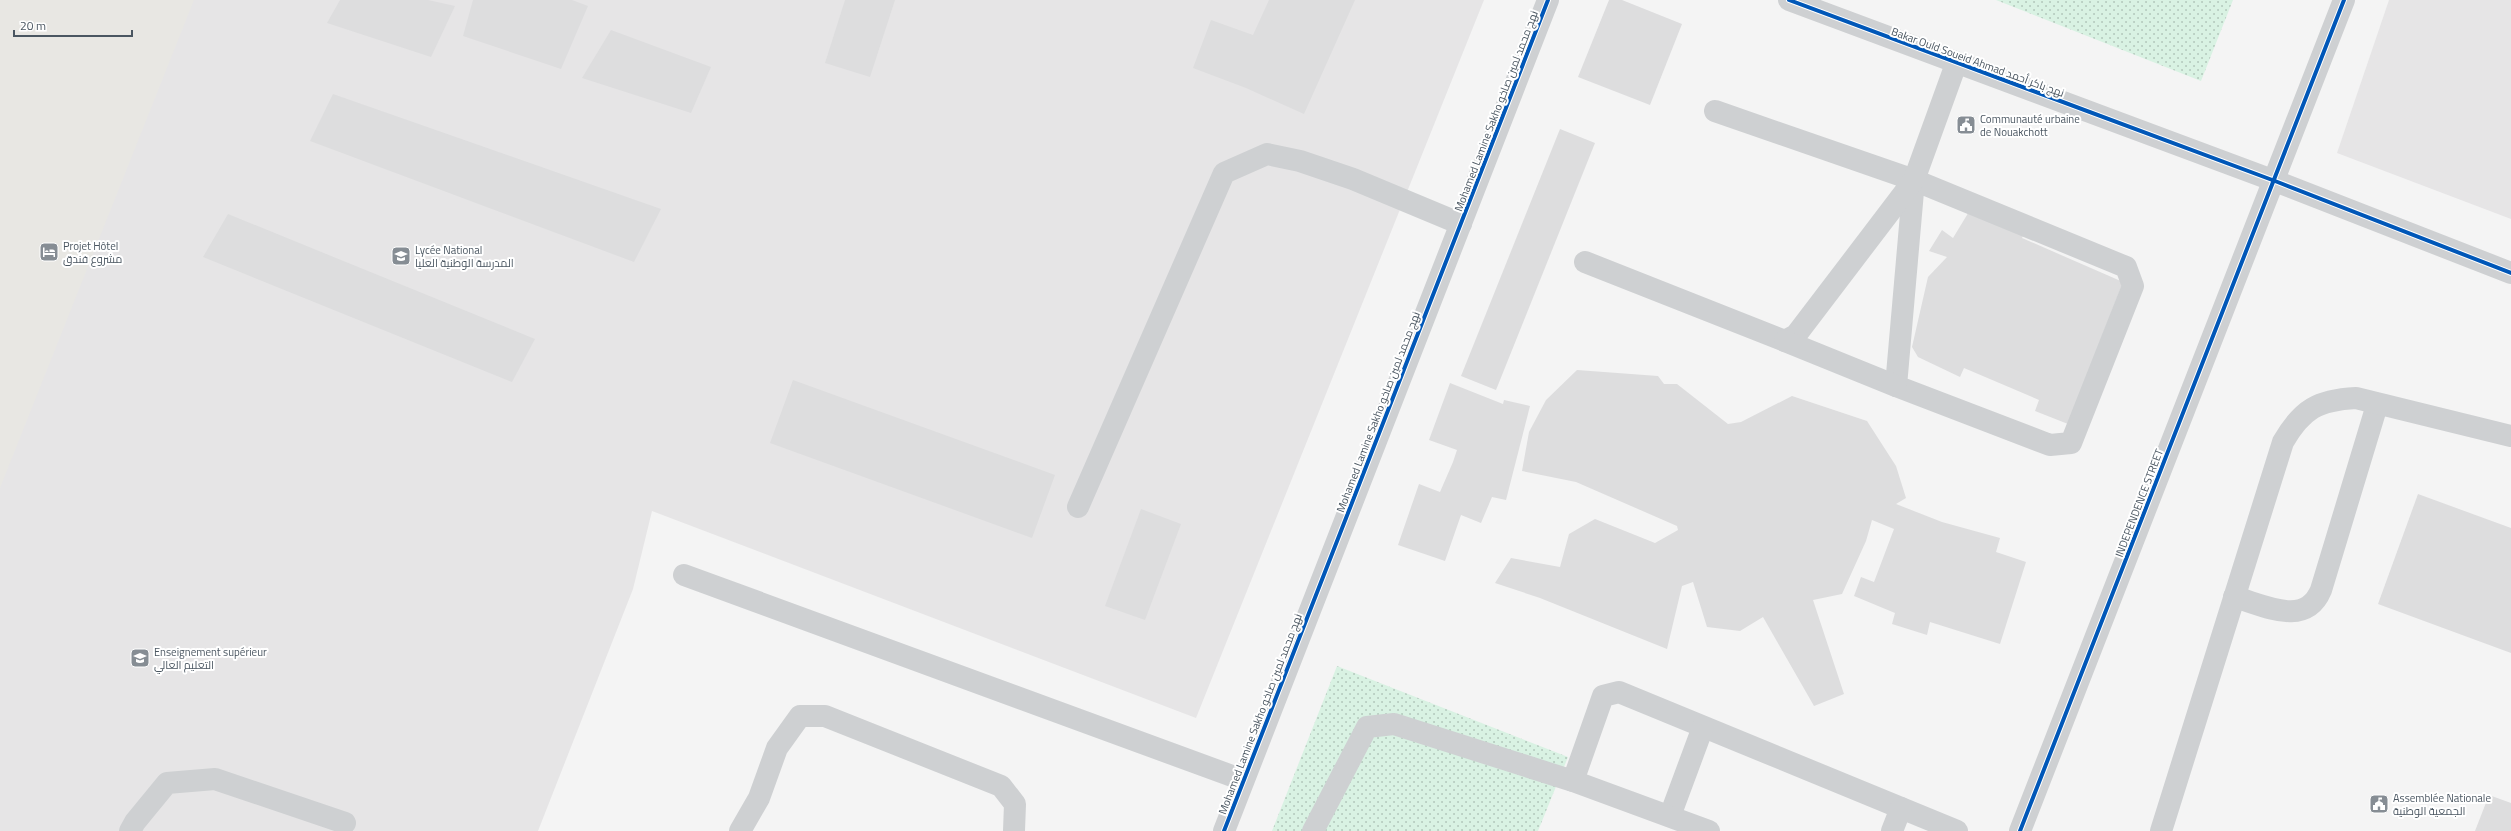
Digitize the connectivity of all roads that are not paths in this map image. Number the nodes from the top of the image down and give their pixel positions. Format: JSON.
{"nodes":[{"id":1,"x":1548,"y":0,"type":"edge"},
{"id":2,"x":1788,"y":0,"type":"edge"},
{"id":3,"x":2344,"y":0,"type":"edge"},
{"id":4,"x":1956,"y":64,"type":"junction"},
{"id":5,"x":1716,"y":111,"type":"dead end"},
{"id":6,"x":1914,"y":180,"type":"junction"},
{"id":7,"x":2275,"y":181,"type":"junction"},
{"id":8,"x":1461,"y":224,"type":"junction"},
{"id":9,"x":1585,"y":262,"type":"dead end"},
{"id":10,"x":2511,"y":273,"type":"edge"},
{"id":11,"x":1785,"y":341,"type":"junction"},
{"id":12,"x":1896,"y":386,"type":"junction"},
{"id":13,"x":2378,"y":405,"type":"junction"},
{"id":14,"x":2511,"y":436,"type":"edge"},
{"id":15,"x":1078,"y":507,"type":"dead end"},
{"id":16,"x":684,"y":575,"type":"dead end"},
{"id":17,"x":2234,"y":597,"type":"junction"},
{"id":18,"x":1703,"y":727,"type":"junction"},
{"id":19,"x":1243,"y":780,"type":"junction"},
{"id":20,"x":1573,"y":781,"type":"junction"},
{"id":21,"x":1901,"y":808,"type":"junction"},
{"id":22,"x":1670,"y":816,"type":"junction"},
{"id":23,"x":345,"y":823,"type":"dead end"},
{"id":24,"x":130,"y":831,"type":"edge"},
{"id":25,"x":740,"y":831,"type":"edge"},
{"id":26,"x":1014,"y":831,"type":"edge"},
{"id":27,"x":1224,"y":831,"type":"edge"},
{"id":28,"x":1313,"y":831,"type":"edge"},
{"id":29,"x":1709,"y":831,"type":"edge"},
{"id":30,"x":1892,"y":831,"type":"edge"},
{"id":31,"x":1957,"y":831,"type":"edge"},
{"id":32,"x":2020,"y":831,"type":"edge"},
{"id":33,"x":2160,"y":831,"type":"edge"}],
"edges":[{"from":1,"to":8,"type":"street","name":"Mohamed Lamine Sakho نهج محمد لمين صاخو"},
{"from":2,"to":4,"type":"street","name":"Bakar Ould Soueid Ahmad نهج باكر أحمد"},
{"from":3,"to":7,"type":"street","name":"INDEPENDENCE STREET"},
{"from":4,"to":6,"type":"street"},
{"from":4,"to":7,"type":"street","name":"Bakar Ould Soueid Ahmad نهج باكر أحمد"},
{"from":5,"to":6,"type":"street"},
{"from":6,"to":11,"type":"street"},
{"from":6,"to":12,"type":"street"},
{"from":6,"to":12,"type":"street"},
{"from":7,"to":10,"type":"street","name":"Bakar Ould Soueid Ahmad نهج باكر أحمد"},
{"from":7,"to":32,"type":"street","name":"INDEPENDENCE STREET"},
{"from":8,"to":15,"type":"street"},
{"from":8,"to":19,"type":"street","name":"Mohamed Lamine Sakho نهج محمد لمين صاخو"},
{"from":9,"to":11,"type":"street"},
{"from":11,"to":12,"type":"street"},
{"from":13,"to":14,"type":"street"},
{"from":13,"to":17,"type":"street"},
{"from":13,"to":17,"type":"street"},
{"from":16,"to":19,"type":"street"},
{"from":17,"to":33,"type":"street"},
{"from":18,"to":20,"type":"street"},
{"from":18,"to":21,"type":"street"},
{"from":18,"to":22,"type":"street"},
{"from":19,"to":27,"type":"street","name":"Mohamed Lamine Sakho نهج محمد لمين صاخو"},
{"from":20,"to":22,"type":"street"},
{"from":20,"to":28,"type":"street"},
{"from":21,"to":30,"type":"street"},
{"from":21,"to":31,"type":"street"},
{"from":22,"to":29,"type":"street"},
{"from":23,"to":24,"type":"street"},
{"from":25,"to":26,"type":"street"}]}
